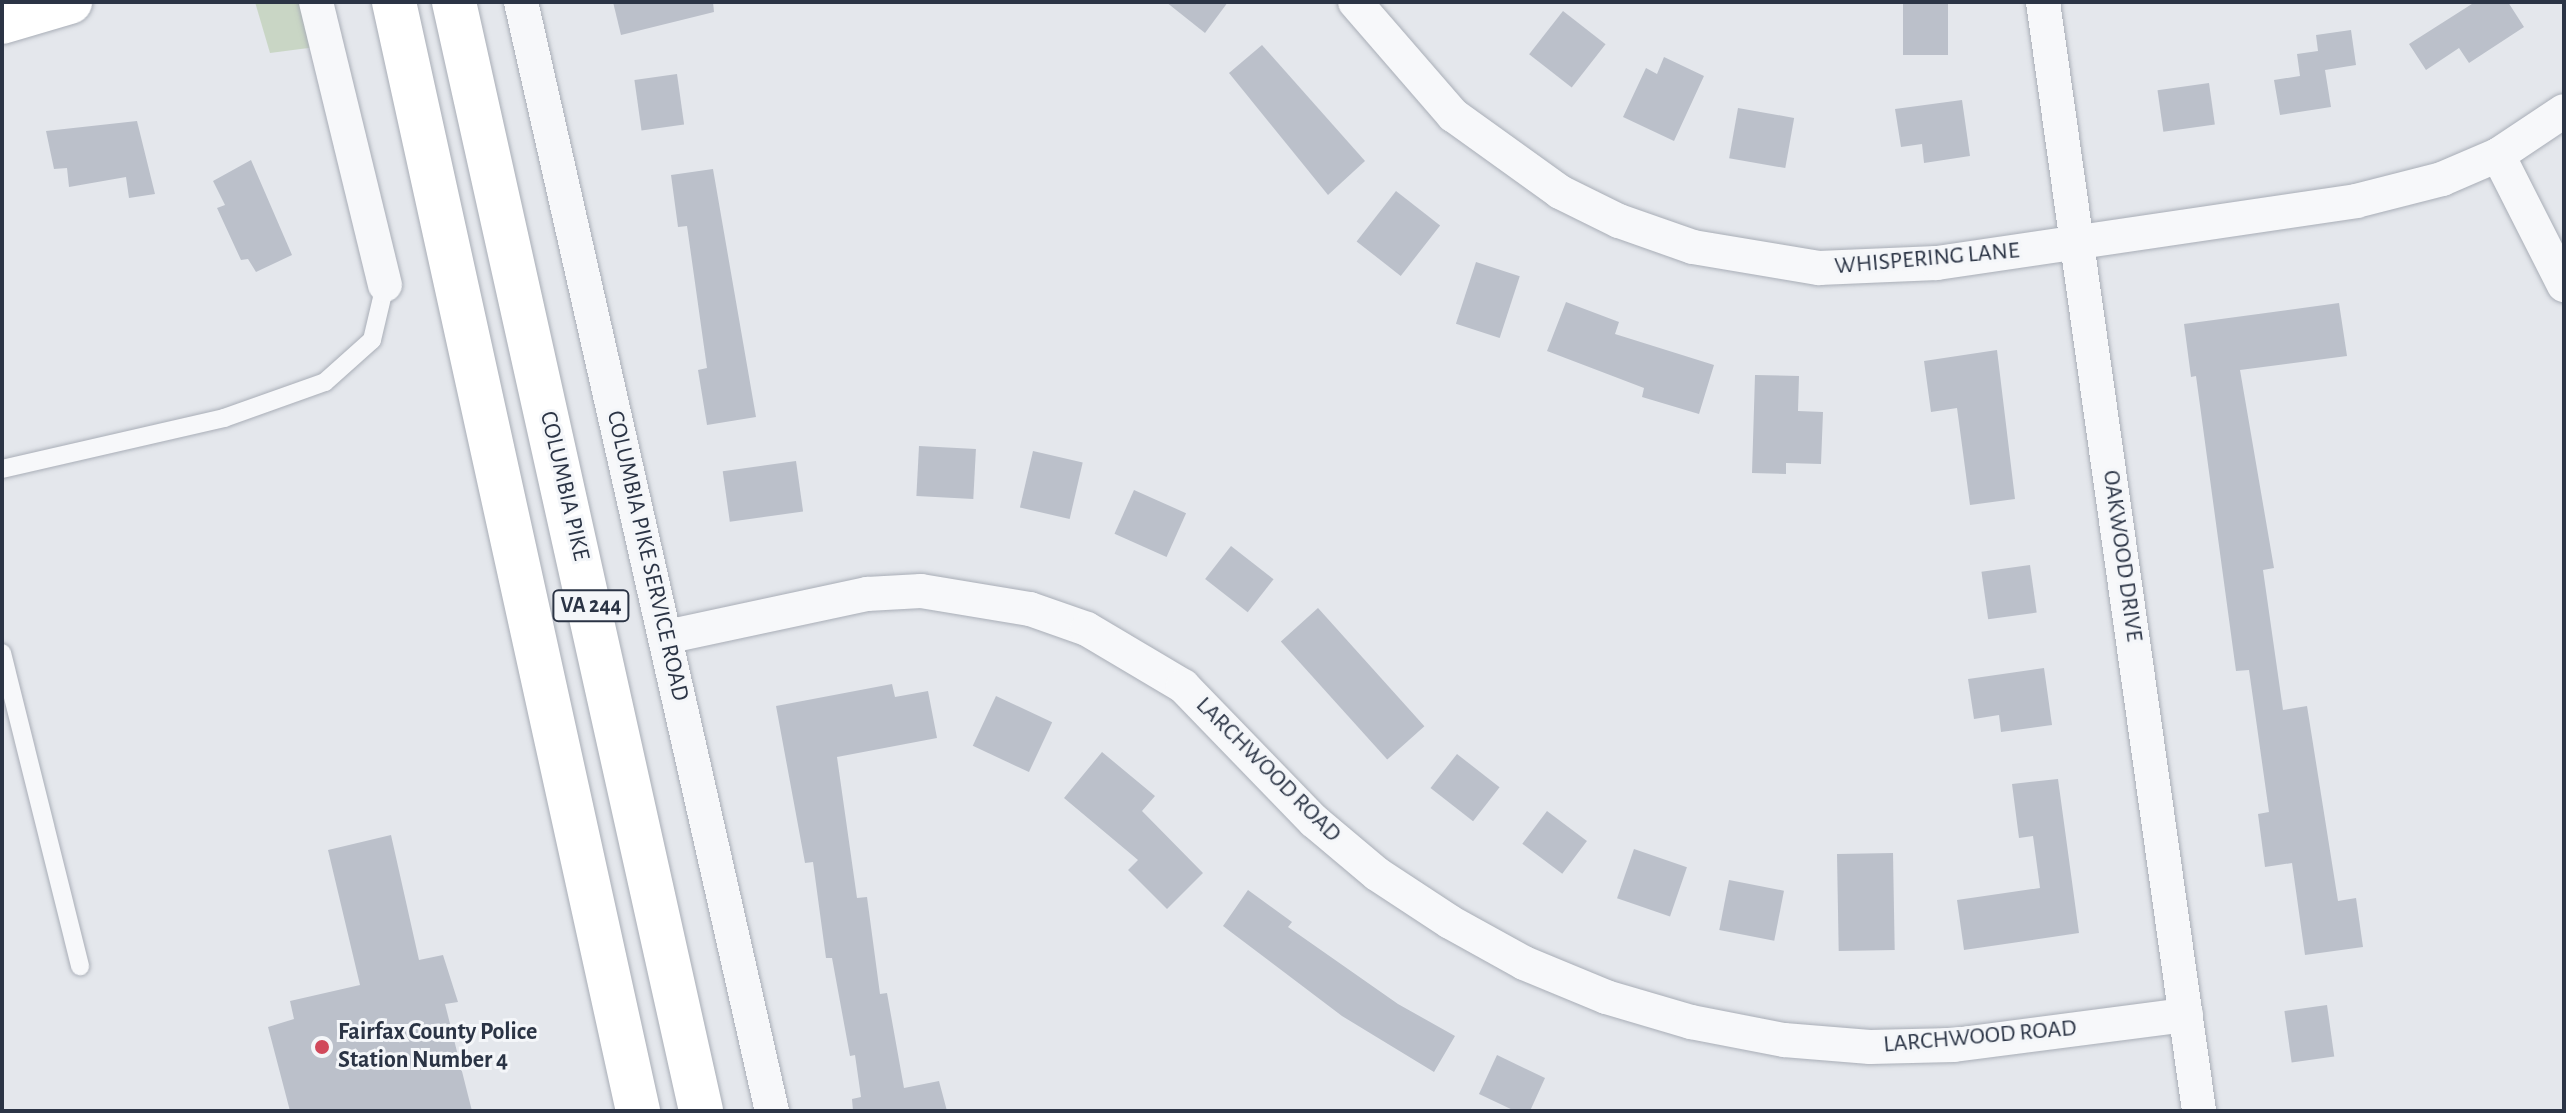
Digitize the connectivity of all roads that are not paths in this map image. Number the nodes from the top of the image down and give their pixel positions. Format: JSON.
{"nodes":[{"id":1,"x":70,"y":2,"type":"edge"},
{"id":2,"x":316,"y":2,"type":"edge"},
{"id":3,"x":394,"y":2,"type":"edge"},
{"id":4,"x":454,"y":2,"type":"edge"},
{"id":5,"x":521,"y":2,"type":"edge"},
{"id":6,"x":1355,"y":2,"type":"edge"},
{"id":7,"x":2043,"y":2,"type":"edge"},
{"id":8,"x":2,"y":22,"type":"edge"},
{"id":9,"x":2564,"y":111,"type":"edge"},
{"id":10,"x":2498,"y":155,"type":"junction"},
{"id":11,"x":2078,"y":243,"type":"junction"},
{"id":12,"x":385,"y":285,"type":"joint"},
{"id":13,"x":2564,"y":285,"type":"edge"},
{"id":14,"x":2,"y":469,"type":"edge"},
{"id":15,"x":666,"y":637,"type":"junction"},
{"id":16,"x":2,"y":653,"type":"edge"},
{"id":17,"x":80,"y":966,"type":"dead end"},
{"id":18,"x":2186,"y":1015,"type":"junction"},
{"id":19,"x":638,"y":1111,"type":"edge"},
{"id":20,"x":701,"y":1111,"type":"edge"},
{"id":21,"x":772,"y":1111,"type":"edge"},
{"id":22,"x":2199,"y":1111,"type":"edge"}],
"edges":[{"from":1,"to":8,"type":"main road"},
{"from":2,"to":12,"type":"street"},
{"from":3,"to":19,"type":"main road","number":"VA 244"},
{"from":4,"to":20,"type":"main road","name":"COLUMBIA PIKE","number":"VA 244"},
{"from":5,"to":15,"type":"street","name":"COLUMBIA PIKE SERVICE ROAD"},
{"from":6,"to":11,"type":"street","name":"WHISPERING LANE"},
{"from":7,"to":11,"type":"street","name":"OAKWOOD DRIVE"},
{"from":9,"to":10,"type":"street","name":"WHISPERING LANE"},
{"from":10,"to":11,"type":"street","name":"WHISPERING LANE"},
{"from":10,"to":13,"type":"street"},
{"from":11,"to":18,"type":"street","name":"OAKWOOD DRIVE"},
{"from":12,"to":14,"type":"lane"},
{"from":15,"to":18,"type":"street","name":"LARCHWOOD ROAD"},
{"from":15,"to":21,"type":"street","name":"COLUMBIA PIKE SERVICE ROAD"},
{"from":16,"to":17,"type":"lane"},
{"from":18,"to":22,"type":"street","name":"OAKWOOD DRIVE"}]}
